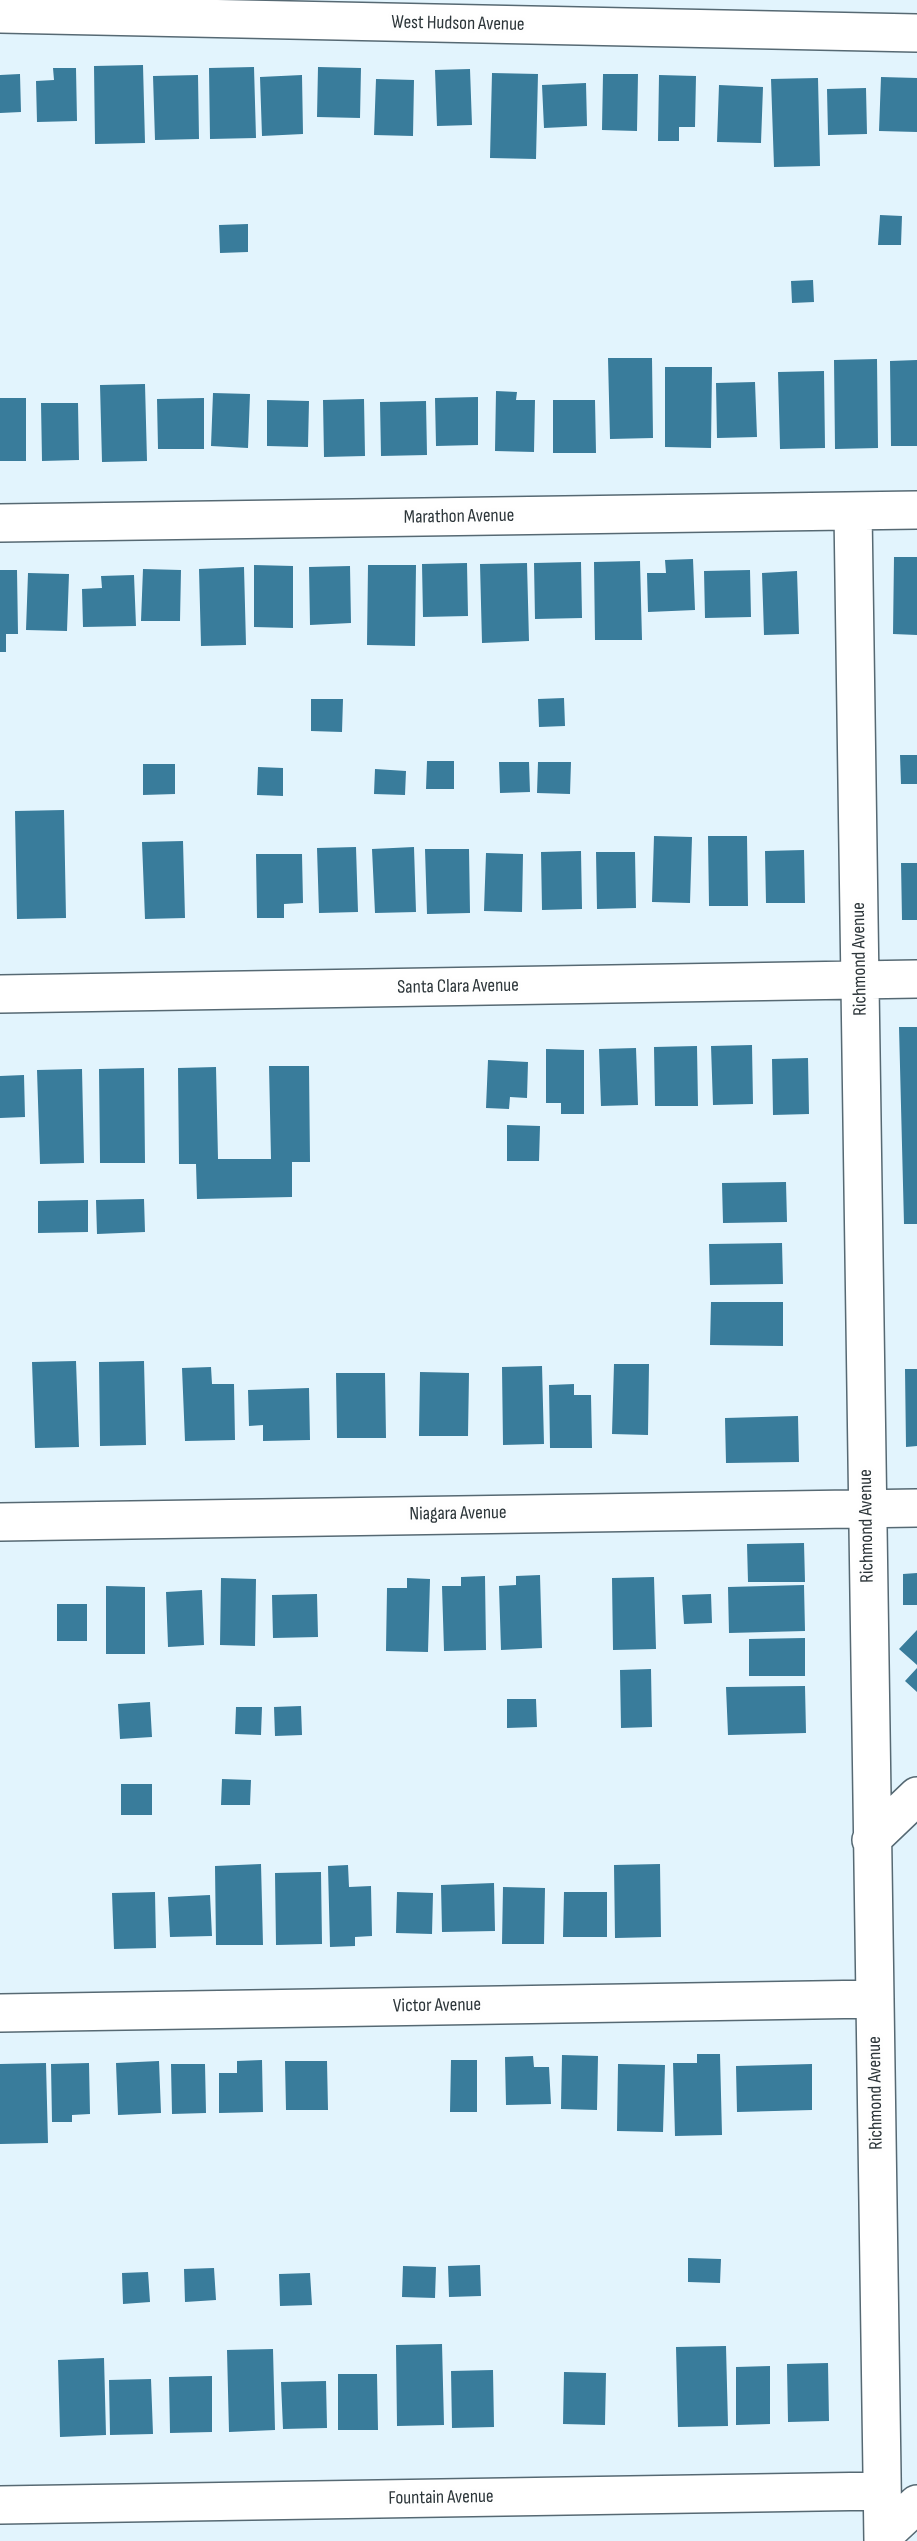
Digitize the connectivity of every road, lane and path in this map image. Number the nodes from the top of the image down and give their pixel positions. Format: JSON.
{"nodes":[{"id":1,"x":0,"y":14,"type":"edge"},
{"id":2,"x":917,"y":33,"type":"edge"},
{"id":3,"x":917,"y":510,"type":"edge"},
{"id":4,"x":853,"y":511,"type":"junction"},
{"id":5,"x":0,"y":523,"type":"edge"},
{"id":6,"x":917,"y":979,"type":"edge"},
{"id":7,"x":860,"y":980,"type":"junction"},
{"id":8,"x":0,"y":994,"type":"edge"},
{"id":9,"x":867,"y":1508,"type":"junction"},
{"id":10,"x":917,"y":1508,"type":"edge"},
{"id":11,"x":0,"y":1522,"type":"edge"},
{"id":12,"x":917,"y":1796,"type":"edge"},
{"id":13,"x":871,"y":1840,"type":"junction"},
{"id":14,"x":875,"y":1999,"type":"junction"},
{"id":15,"x":0,"y":2013,"type":"edge"},
{"id":16,"x":882,"y":2491,"type":"junction"},
{"id":17,"x":917,"y":2504,"type":"edge"},
{"id":18,"x":0,"y":2505,"type":"edge"},
{"id":19,"x":883,"y":2539,"type":"edge"}],
"edges":[{"from":1,"to":2,"type":"street","name":"West Hudson Avenue"},
{"from":3,"to":4,"type":"street","name":"Marathon Avenue"},
{"from":4,"to":5,"type":"street","name":"Marathon Avenue"},
{"from":4,"to":7,"type":"street","name":"Richmond Avenue"},
{"from":6,"to":7,"type":"street","name":"Santa Clara Avenue"},
{"from":7,"to":8,"type":"street","name":"Santa Clara Avenue"},
{"from":7,"to":9,"type":"street","name":"Richmond Avenue"},
{"from":9,"to":10,"type":"street","name":"Niagara Avenue"},
{"from":9,"to":11,"type":"street","name":"Niagara Avenue"},
{"from":9,"to":13,"type":"street","name":"Richmond Avenue"},
{"from":12,"to":13,"type":"street"},
{"from":13,"to":14,"type":"street","name":"Richmond Avenue"},
{"from":14,"to":15,"type":"street","name":"Victor Avenue"},
{"from":14,"to":16,"type":"street","name":"Richmond Avenue"},
{"from":16,"to":18,"type":"street","name":"Fountain Avenue"},
{"from":16,"to":19,"type":"street","name":"Richmond Avenue"},
{"from":17,"to":19,"type":"street"}]}
